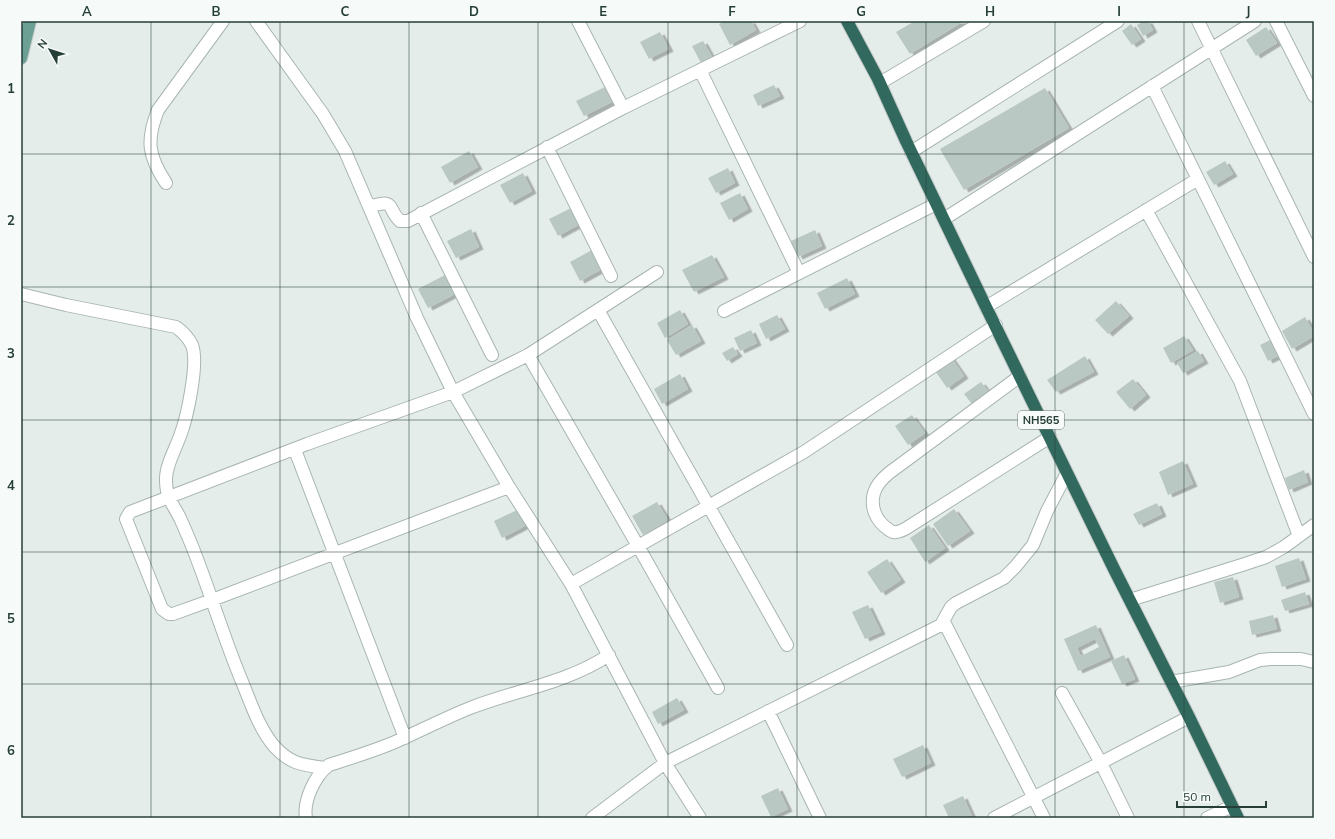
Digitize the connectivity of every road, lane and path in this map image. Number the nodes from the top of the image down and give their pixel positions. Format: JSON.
{"nodes":[{"id":1,"x":30,"y":21,"type":"edge"},
{"id":2,"x":223,"y":21,"type":"edge"},
{"id":3,"x":256,"y":21,"type":"edge"},
{"id":4,"x":578,"y":21,"type":"edge"},
{"id":5,"x":800,"y":21,"type":"edge"},
{"id":6,"x":847,"y":21,"type":"edge"},
{"id":7,"x":984,"y":21,"type":"edge"},
{"id":8,"x":1118,"y":21,"type":"edge"},
{"id":9,"x":1198,"y":21,"type":"edge"},
{"id":10,"x":1255,"y":21,"type":"edge"},
{"id":11,"x":1276,"y":21,"type":"edge"},
{"id":12,"x":1210,"y":48,"type":"junction"},
{"id":13,"x":21,"y":58,"type":"edge"},
{"id":14,"x":700,"y":70,"type":"junction"},
{"id":15,"x":880,"y":83,"type":"junction"},
{"id":16,"x":1152,"y":86,"type":"junction"},
{"id":17,"x":1314,"y":96,"type":"edge"},
{"id":18,"x":623,"y":108,"type":"junction"},
{"id":19,"x":547,"y":148,"type":"junction"},
{"id":20,"x":911,"y":152,"type":"junction"},
{"id":21,"x":1198,"y":179,"type":"junction"},
{"id":22,"x":166,"y":183,"type":"dead end"},
{"id":23,"x":936,"y":204,"type":"junction"},
{"id":24,"x":369,"y":206,"type":"junction"},
{"id":25,"x":1146,"y":210,"type":"junction"},
{"id":26,"x":422,"y":213,"type":"junction"},
{"id":27,"x":944,"y":219,"type":"junction"},
{"id":28,"x":1314,"y":257,"type":"edge"},
{"id":29,"x":657,"y":272,"type":"dead end"},
{"id":30,"x":799,"y":273,"type":"junction"},
{"id":31,"x":611,"y":276,"type":"dead end"},
{"id":32,"x":21,"y":294,"type":"edge"},
{"id":33,"x":986,"y":307,"type":"junction"},
{"id":34,"x":598,"y":310,"type":"junction"},
{"id":35,"x":724,"y":311,"type":"dead end"},
{"id":36,"x":996,"y":325,"type":"junction"},
{"id":37,"x":492,"y":355,"type":"dead end"},
{"id":38,"x":528,"y":355,"type":"junction"},
{"id":39,"x":1020,"y":376,"type":"junction"},
{"id":40,"x":453,"y":392,"type":"junction"},
{"id":41,"x":1314,"y":414,"type":"edge"},
{"id":42,"x":1050,"y":437,"type":"junction"},
{"id":43,"x":295,"y":450,"type":"junction"},
{"id":44,"x":1067,"y":473,"type":"junction"},
{"id":45,"x":509,"y":487,"type":"junction"},
{"id":46,"x":168,"y":498,"type":"junction"},
{"id":47,"x":710,"y":506,"type":"junction"},
{"id":48,"x":1314,"y":525,"type":"edge"},
{"id":49,"x":1299,"y":536,"type":"junction"},
{"id":50,"x":638,"y":546,"type":"junction"},
{"id":51,"x":335,"y":553,"type":"junction"},
{"id":52,"x":571,"y":584,"type":"junction"},
{"id":53,"x":212,"y":600,"type":"junction"},
{"id":54,"x":1130,"y":600,"type":"junction"},
{"id":55,"x":944,"y":622,"type":"junction"},
{"id":56,"x":787,"y":645,"type":"dead end"},
{"id":57,"x":609,"y":655,"type":"junction"},
{"id":58,"x":1314,"y":662,"type":"edge"},
{"id":59,"x":1171,"y":682,"type":"junction"},
{"id":60,"x":718,"y":688,"type":"dead end"},
{"id":61,"x":1062,"y":693,"type":"dead end"},
{"id":62,"x":768,"y":711,"type":"junction"},
{"id":63,"x":1189,"y":717,"type":"junction"},
{"id":64,"x":405,"y":738,"type":"junction"},
{"id":65,"x":665,"y":763,"type":"junction"},
{"id":66,"x":1101,"y":763,"type":"junction"},
{"id":67,"x":325,"y":768,"type":"junction"},
{"id":68,"x":1034,"y":797,"type":"junction"},
{"id":69,"x":1232,"y":806,"type":"junction"},
{"id":70,"x":306,"y":818,"type":"edge"},
{"id":71,"x":592,"y":818,"type":"edge"},
{"id":72,"x":700,"y":818,"type":"edge"},
{"id":73,"x":820,"y":818,"type":"edge"},
{"id":74,"x":994,"y":818,"type":"edge"},
{"id":75,"x":1044,"y":818,"type":"edge"},
{"id":76,"x":1128,"y":818,"type":"edge"},
{"id":77,"x":1207,"y":818,"type":"edge"},
{"id":78,"x":1238,"y":818,"type":"edge"}],
"edges":[{"from":1,"to":13,"type":"main road"},
{"from":2,"to":22,"type":"street"},
{"from":3,"to":24,"type":"street"},
{"from":4,"to":18,"type":"street"},
{"from":5,"to":14,"type":"street"},
{"from":6,"to":15,"type":"highway","number":"NH565"},
{"from":7,"to":15,"type":"street"},
{"from":8,"to":20,"type":"street"},
{"from":9,"to":12,"type":"street"},
{"from":10,"to":12,"type":"street"},
{"from":11,"to":17,"type":"street"},
{"from":12,"to":16,"type":"street"},
{"from":12,"to":28,"type":"street"},
{"from":14,"to":18,"type":"street"},
{"from":14,"to":30,"type":"street"},
{"from":15,"to":20,"type":"highway","number":"NH565"},
{"from":16,"to":21,"type":"street"},
{"from":16,"to":27,"type":"street"},
{"from":18,"to":19,"type":"street"},
{"from":19,"to":26,"type":"street"},
{"from":19,"to":31,"type":"street"},
{"from":20,"to":23,"type":"highway","number":"NH565"},
{"from":21,"to":25,"type":"street"},
{"from":21,"to":41,"type":"street"},
{"from":23,"to":27,"type":"highway","number":"NH565"},
{"from":23,"to":30,"type":"street"},
{"from":24,"to":26,"type":"street"},
{"from":24,"to":40,"type":"street"},
{"from":25,"to":33,"type":"street"},
{"from":25,"to":49,"type":"street"},
{"from":26,"to":37,"type":"street"},
{"from":27,"to":33,"type":"highway","number":"NH565"},
{"from":29,"to":34,"type":"street"},
{"from":30,"to":35,"type":"street"},
{"from":32,"to":46,"type":"street"},
{"from":33,"to":36,"type":"highway","number":"NH565"},
{"from":34,"to":38,"type":"street"},
{"from":34,"to":47,"type":"street"},
{"from":36,"to":39,"type":"highway","number":"NH565"},
{"from":36,"to":47,"type":"street"},
{"from":38,"to":40,"type":"street"},
{"from":38,"to":50,"type":"street"},
{"from":39,"to":42,"type":"highway","number":"NH565"},
{"from":39,"to":42,"type":"street"},
{"from":40,"to":43,"type":"street"},
{"from":40,"to":45,"type":"street"},
{"from":42,"to":44,"type":"highway","number":"NH565"},
{"from":43,"to":46,"type":"street"},
{"from":43,"to":51,"type":"street"},
{"from":44,"to":54,"type":"highway","number":"NH565"},
{"from":44,"to":55,"type":"street"},
{"from":45,"to":51,"type":"street"},
{"from":45,"to":52,"type":"street"},
{"from":46,"to":53,"type":"street"},
{"from":46,"to":53,"type":"street"},
{"from":47,"to":50,"type":"street"},
{"from":47,"to":56,"type":"street"},
{"from":48,"to":49,"type":"street"},
{"from":49,"to":54,"type":"street"},
{"from":50,"to":52,"type":"street"},
{"from":50,"to":60,"type":"street"},
{"from":51,"to":53,"type":"street"},
{"from":51,"to":64,"type":"street"},
{"from":52,"to":57,"type":"street"},
{"from":53,"to":67,"type":"street"},
{"from":54,"to":59,"type":"highway","number":"NH565"},
{"from":55,"to":62,"type":"street"},
{"from":55,"to":68,"type":"street"},
{"from":57,"to":64,"type":"street"},
{"from":57,"to":65,"type":"street"},
{"from":58,"to":59,"type":"street"},
{"from":59,"to":63,"type":"highway","number":"NH565"},
{"from":61,"to":66,"type":"street"},
{"from":62,"to":65,"type":"street"},
{"from":62,"to":73,"type":"street"},
{"from":63,"to":66,"type":"street"},
{"from":63,"to":69,"type":"highway","number":"NH565"},
{"from":64,"to":67,"type":"street"},
{"from":65,"to":71,"type":"street"},
{"from":65,"to":72,"type":"street"},
{"from":66,"to":68,"type":"street"},
{"from":66,"to":76,"type":"street"},
{"from":67,"to":70,"type":"street"},
{"from":68,"to":74,"type":"street"},
{"from":68,"to":75,"type":"street"},
{"from":69,"to":77,"type":"street"},
{"from":69,"to":78,"type":"highway","number":"NH565"}]}
